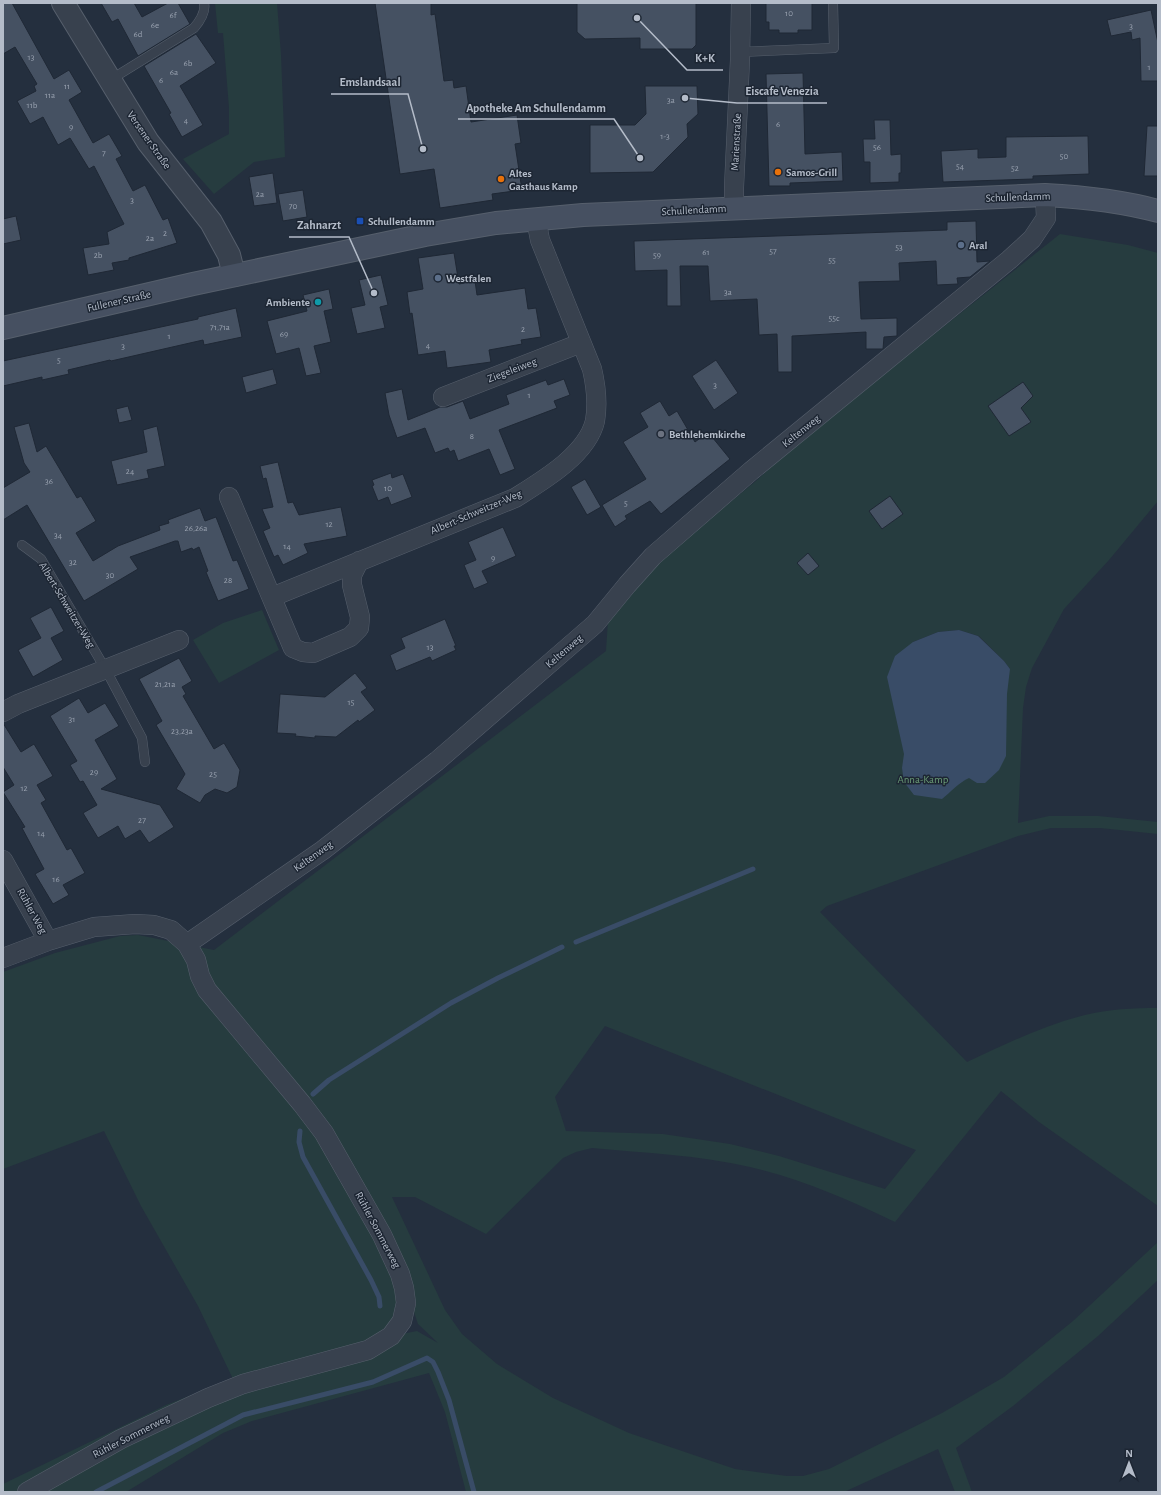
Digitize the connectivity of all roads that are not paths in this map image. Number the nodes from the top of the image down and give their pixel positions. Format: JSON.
{"nodes":[{"id":1,"x":63,"y":3,"type":"edge"},
{"id":2,"x":204,"y":3,"type":"edge"},
{"id":3,"x":741,"y":3,"type":"edge"},
{"id":4,"x":833,"y":3,"type":"edge"},
{"id":5,"x":740,"y":52,"type":"junction"},
{"id":6,"x":109,"y":80,"type":"junction"},
{"id":7,"x":1045,"y":195,"type":"junction"},
{"id":8,"x":734,"y":208,"type":"junction"},
{"id":9,"x":1158,"y":211,"type":"edge"},
{"id":10,"x":536,"y":219,"type":"junction"},
{"id":11,"x":234,"y":275,"type":"junction"},
{"id":12,"x":3,"y":328,"type":"edge"},
{"id":13,"x":581,"y":343,"type":"junction"},
{"id":14,"x":442,"y":397,"type":"dead end"},
{"id":15,"x":229,"y":497,"type":"dead end"},
{"id":16,"x":22,"y":545,"type":"dead end"},
{"id":17,"x":359,"y":561,"type":"junction"},
{"id":18,"x":272,"y":597,"type":"junction"},
{"id":19,"x":179,"y":640,"type":"dead end"},
{"id":20,"x":106,"y":670,"type":"junction"},
{"id":21,"x":3,"y":712,"type":"edge"},
{"id":22,"x":145,"y":762,"type":"dead end"},
{"id":23,"x":3,"y":860,"type":"edge"},
{"id":24,"x":48,"y":941,"type":"junction"},
{"id":25,"x":187,"y":944,"type":"junction"},
{"id":26,"x":3,"y":958,"type":"edge"},
{"id":27,"x":27,"y":1492,"type":"edge"}],
"edges":[{"from":1,"to":6,"type":"street","name":"Versener Straße"},
{"from":2,"to":6,"type":"lane"},
{"from":3,"to":5,"type":"street","name":"Marienstraße"},
{"from":4,"to":5,"type":"lane"},
{"from":5,"to":8,"type":"street","name":"Marienstraße"},
{"from":6,"to":11,"type":"street","name":"Versener Straße"},
{"from":7,"to":8,"type":"main road","name":"Schullendamm"},
{"from":7,"to":9,"type":"main road","name":"Schullendamm"},
{"from":7,"to":25,"type":"street","name":"Keltenweg"},
{"from":8,"to":10,"type":"main road","name":"Schullendamm"},
{"from":10,"to":11,"type":"main road","name":"Schullendamm"},
{"from":10,"to":13,"type":"street","name":"Albert-Schweitzer-Weg"},
{"from":11,"to":12,"type":"main road","name":"Fullener Straße"},
{"from":13,"to":14,"type":"street","name":"Ziegeleiweg"},
{"from":13,"to":17,"type":"street","name":"Albert-Schweitzer-Weg"},
{"from":15,"to":18,"type":"street"},
{"from":16,"to":20,"type":"lane","name":"Albert-Schweitzer-Weg"},
{"from":17,"to":18,"type":"street","name":"Albert-Schweitzer-Weg"},
{"from":17,"to":18,"type":"street"},
{"from":19,"to":20,"type":"street"},
{"from":20,"to":21,"type":"street"},
{"from":20,"to":22,"type":"lane","name":"Albert-Schweitzer-Weg"},
{"from":23,"to":24,"type":"street","name":"Rühler Weg"},
{"from":24,"to":25,"type":"street"},
{"from":24,"to":26,"type":"street"},
{"from":25,"to":27,"type":"street","name":"Rühler Sommerweg"}]}
